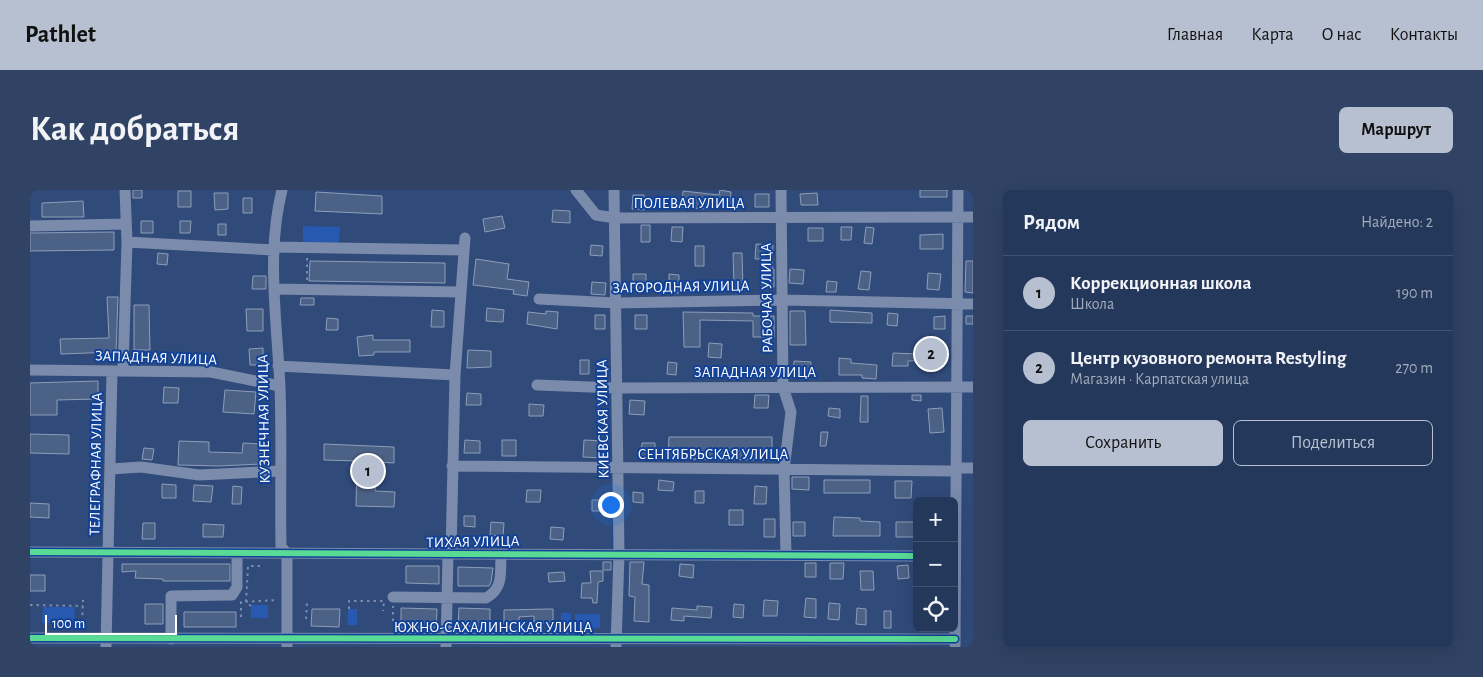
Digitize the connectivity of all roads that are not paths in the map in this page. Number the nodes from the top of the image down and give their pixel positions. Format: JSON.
{"nodes":[{"id":1,"x":125,"y":190,"type":"edge"},
{"id":2,"x":282,"y":190,"type":"edge"},
{"id":3,"x":576,"y":190,"type":"edge"},
{"id":4,"x":614,"y":190,"type":"edge"},
{"id":5,"x":781,"y":190,"type":"edge"},
{"id":6,"x":958,"y":190,"type":"edge"},
{"id":7,"x":957,"y":216,"type":"junction"},
{"id":8,"x":973,"y":217,"type":"edge"},
{"id":9,"x":615,"y":218,"type":"junction"},
{"id":10,"x":781,"y":218,"type":"junction"},
{"id":11,"x":126,"y":224,"type":"junction"},
{"id":12,"x":30,"y":226,"type":"edge"},
{"id":13,"x":465,"y":238,"type":"dead end"},
{"id":14,"x":127,"y":242,"type":"junction"},
{"id":15,"x":273,"y":248,"type":"junction"},
{"id":16,"x":464,"y":250,"type":"junction"},
{"id":17,"x":274,"y":289,"type":"junction"},
{"id":18,"x":460,"y":292,"type":"junction"},
{"id":19,"x":539,"y":298,"type":"dead end"},
{"id":20,"x":783,"y":300,"type":"junction"},
{"id":21,"x":616,"y":303,"type":"junction"},
{"id":22,"x":957,"y":304,"type":"junction"},
{"id":23,"x":973,"y":304,"type":"edge"},
{"id":24,"x":278,"y":366,"type":"junction"},
{"id":25,"x":30,"y":370,"type":"edge"},
{"id":26,"x":117,"y":370,"type":"junction"},
{"id":27,"x":454,"y":375,"type":"junction"},
{"id":28,"x":538,"y":385,"type":"dead end"},
{"id":29,"x":280,"y":386,"type":"junction"},
{"id":30,"x":957,"y":386,"type":"junction"},
{"id":31,"x":783,"y":387,"type":"junction"},
{"id":32,"x":973,"y":387,"type":"edge"},
{"id":33,"x":617,"y":388,"type":"junction"},
{"id":34,"x":452,"y":466,"type":"junction"},
{"id":35,"x":619,"y":468,"type":"junction"},
{"id":36,"x":957,"y":468,"type":"junction"},
{"id":37,"x":973,"y":468,"type":"edge"},
{"id":38,"x":111,"y":469,"type":"junction"},
{"id":39,"x":784,"y":470,"type":"junction"},
{"id":40,"x":280,"y":472,"type":"junction"},
{"id":41,"x":955,"y":542,"type":"edge"},
{"id":42,"x":30,"y":552,"type":"edge"},
{"id":43,"x":110,"y":552,"type":"junction"},
{"id":44,"x":238,"y":553,"type":"junction"},
{"id":45,"x":287,"y":554,"type":"junction"},
{"id":46,"x":449,"y":554,"type":"junction"},
{"id":47,"x":501,"y":554,"type":"junction"},
{"id":48,"x":619,"y":554,"type":"junction"},
{"id":49,"x":786,"y":555,"type":"junction"},
{"id":50,"x":913,"y":556,"type":"edge"},
{"id":51,"x":955,"y":587,"type":"edge"},
{"id":52,"x":447,"y":597,"type":"junction"},
{"id":53,"x":393,"y":599,"type":"road end"},
{"id":54,"x":30,"y":638,"type":"edge"},
{"id":55,"x":175,"y":642,"type":"edge"},
{"id":56,"x":106,"y":643,"type":"edge"},
{"id":57,"x":287,"y":643,"type":"edge"},
{"id":58,"x":446,"y":643,"type":"edge"},
{"id":59,"x":572,"y":643,"type":"edge"},
{"id":60,"x":616,"y":643,"type":"edge"},
{"id":61,"x":955,"y":643,"type":"edge"}],
"edges":[{"from":1,"to":11,"type":"street","name":"ТЕЛЕГРАФНАЯ УЛИЦА"},
{"from":2,"to":15,"type":"street","name":"КУЗНЕЧНАЯ УЛИЦА"},
{"from":3,"to":9,"type":"street"},
{"from":4,"to":9,"type":"street","name":"КИЕВСКАЯ УЛИЦА"},
{"from":5,"to":10,"type":"street","name":"РАБОЧАЯ УЛИЦА"},
{"from":6,"to":7,"type":"street"},
{"from":7,"to":8,"type":"street","name":"ПОЛЕВАЯ УЛИЦА"},
{"from":7,"to":10,"type":"street","name":"ПОЛЕВАЯ УЛИЦА"},
{"from":7,"to":22,"type":"street"},
{"from":9,"to":10,"type":"street","name":"ПОЛЕВАЯ УЛИЦА"},
{"from":9,"to":21,"type":"street","name":"КИЕВСКАЯ УЛИЦА"},
{"from":10,"to":20,"type":"street","name":"РАБОЧАЯ УЛИЦА"},
{"from":11,"to":12,"type":"street"},
{"from":11,"to":14,"type":"street","name":"ТЕЛЕГРАФНАЯ УЛИЦА"},
{"from":13,"to":16,"type":"street"},
{"from":14,"to":15,"type":"street"},
{"from":14,"to":26,"type":"street","name":"ТЕЛЕГРАФНАЯ УЛИЦА"},
{"from":15,"to":16,"type":"street"},
{"from":15,"to":17,"type":"street","name":"КУЗНЕЧНАЯ УЛИЦА"},
{"from":16,"to":18,"type":"street"},
{"from":17,"to":18,"type":"street"},
{"from":17,"to":24,"type":"street","name":"КУЗНЕЧНАЯ УЛИЦА"},
{"from":18,"to":27,"type":"street"},
{"from":19,"to":21,"type":"street","name":"ЗАГОРОДНАЯ УЛИЦА"},
{"from":20,"to":21,"type":"street","name":"ЗАГОРОДНАЯ УЛИЦА"},
{"from":20,"to":22,"type":"street","name":"ЗАГОРОДНАЯ УЛИЦА"},
{"from":20,"to":31,"type":"street","name":"РАБОЧАЯ УЛИЦА"},
{"from":21,"to":33,"type":"street","name":"КИЕВСКАЯ УЛИЦА"},
{"from":22,"to":23,"type":"street","name":"ЗАГОРОДНАЯ УЛИЦА"},
{"from":22,"to":30,"type":"street"},
{"from":24,"to":27,"type":"street"},
{"from":24,"to":29,"type":"street","name":"КУЗНЕЧНАЯ УЛИЦА"},
{"from":25,"to":26,"type":"street","name":"ЗАПАДНАЯ УЛИЦА"},
{"from":26,"to":29,"type":"street","name":"ЗАПАДНАЯ УЛИЦА"},
{"from":26,"to":38,"type":"street","name":"ТЕЛЕГРАФНАЯ УЛИЦА"},
{"from":27,"to":34,"type":"street"},
{"from":28,"to":33,"type":"street","name":"ЗАПАДНАЯ УЛИЦА"},
{"from":29,"to":40,"type":"street","name":"КУЗНЕЧНАЯ УЛИЦА"},
{"from":30,"to":31,"type":"street","name":"ЗАПАДНАЯ УЛИЦА"},
{"from":30,"to":32,"type":"street","name":"ЗАПАДНАЯ УЛИЦА"},
{"from":30,"to":36,"type":"street"},
{"from":31,"to":33,"type":"street","name":"ЗАПАДНАЯ УЛИЦА"},
{"from":31,"to":39,"type":"street","name":"РАБОЧАЯ УЛИЦА"},
{"from":33,"to":35,"type":"street","name":"КИЕВСКАЯ УЛИЦА"},
{"from":34,"to":35,"type":"street","name":"СЕНТЯБРЬСКАЯ УЛИЦА"},
{"from":34,"to":46,"type":"street"},
{"from":35,"to":39,"type":"street","name":"СЕНТЯБРЬСКАЯ УЛИЦА"},
{"from":35,"to":48,"type":"street","name":"КИЕВСКАЯ УЛИЦА"},
{"from":36,"to":37,"type":"street","name":"СЕНТЯБРЬСКАЯ УЛИЦА"},
{"from":36,"to":39,"type":"street","name":"СЕНТЯБРЬСКАЯ УЛИЦА"},
{"from":36,"to":41,"type":"street"},
{"from":38,"to":40,"type":"street"},
{"from":38,"to":43,"type":"street","name":"ТЕЛЕГРАФНАЯ УЛИЦА"},
{"from":39,"to":49,"type":"street","name":"РАБОЧАЯ УЛИЦА"},
{"from":40,"to":45,"type":"street","name":"КУЗНЕЧНАЯ УЛИЦА"},
{"from":42,"to":43,"type":"street","name":"ТИХАЯ УЛИЦА"},
{"from":43,"to":44,"type":"street","name":"ТИХАЯ УЛИЦА"},
{"from":43,"to":56,"type":"street","name":"ТЕЛЕГРАФНАЯ УЛИЦА"},
{"from":44,"to":45,"type":"street","name":"ТИХАЯ УЛИЦА"},
{"from":44,"to":55,"type":"street"},
{"from":45,"to":46,"type":"street","name":"ТИХАЯ УЛИЦА"},
{"from":45,"to":57,"type":"street","name":"КУЗНЕЧНАЯ УЛИЦА"},
{"from":46,"to":47,"type":"street","name":"ТИХАЯ УЛИЦА"},
{"from":46,"to":52,"type":"street"},
{"from":47,"to":48,"type":"street","name":"ТИХАЯ УЛИЦА"},
{"from":47,"to":52,"type":"street"},
{"from":48,"to":49,"type":"street","name":"ТИХАЯ УЛИЦА"},
{"from":48,"to":60,"type":"street","name":"КИЕВСКАЯ УЛИЦА"},
{"from":49,"to":50,"type":"street","name":"ТИХАЯ УЛИЦА"},
{"from":51,"to":61,"type":"street"},
{"from":52,"to":53,"type":"street"},
{"from":52,"to":58,"type":"street"},
{"from":54,"to":56,"type":"street","name":"ЮЖНО-САХАЛИНСКАЯ УЛИЦА"},
{"from":55,"to":56,"type":"street","name":"ЮЖНО-САХАЛИНСКАЯ УЛИЦА"},
{"from":55,"to":57,"type":"street","name":"ЮЖНО-САХАЛИНСКАЯ УЛИЦА"},
{"from":57,"to":58,"type":"street","name":"ЮЖНО-САХАЛИНСКАЯ УЛИЦА"},
{"from":58,"to":59,"type":"street","name":"ЮЖНО-САХАЛИНСКАЯ УЛИЦА"},
{"from":59,"to":60,"type":"street","name":"ЮЖНО-САХАЛИНСКАЯ УЛИЦА"},
{"from":60,"to":61,"type":"street","name":"ЮЖНО-САХАЛИНСКАЯ УЛИЦА"}]}
